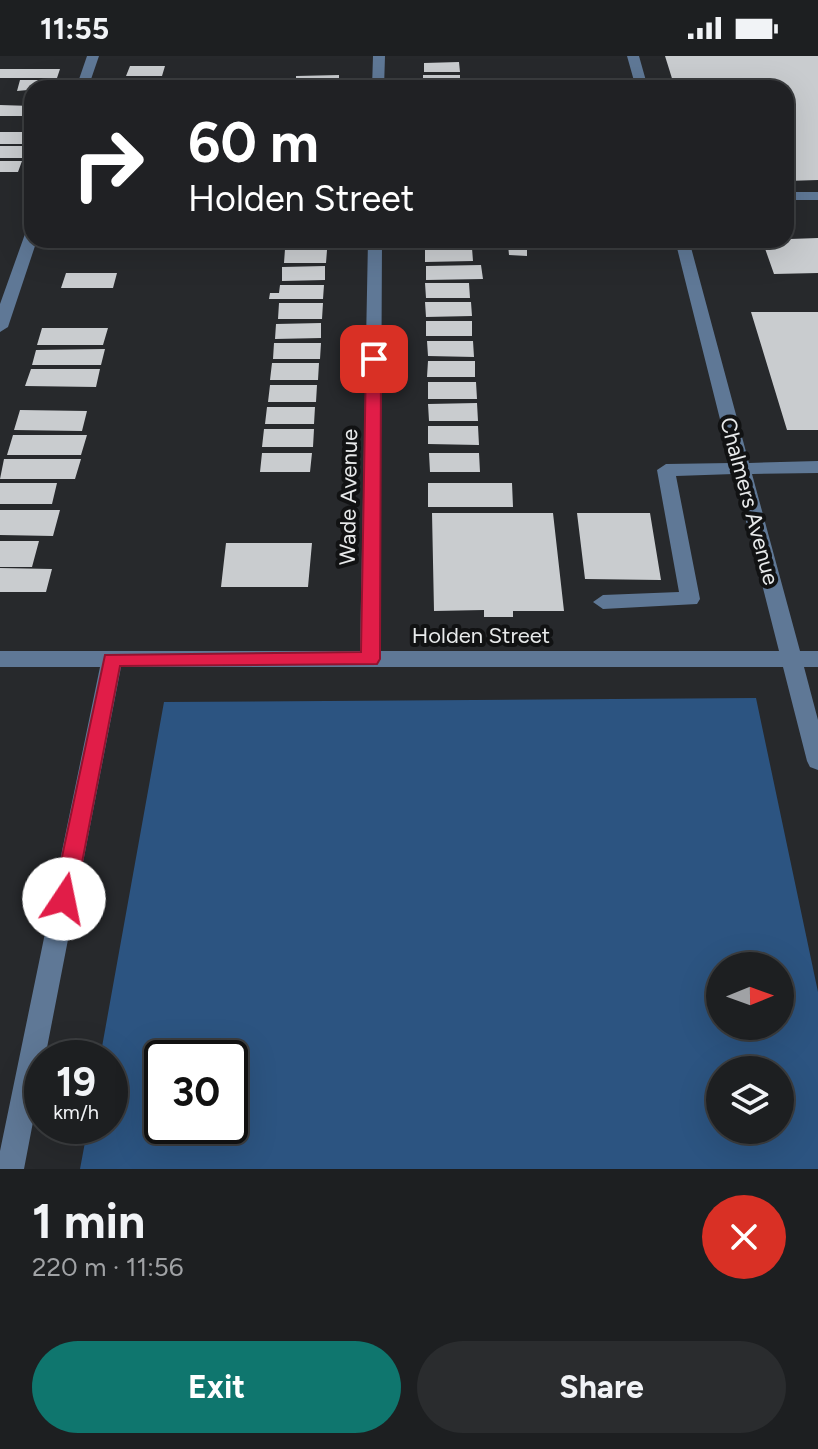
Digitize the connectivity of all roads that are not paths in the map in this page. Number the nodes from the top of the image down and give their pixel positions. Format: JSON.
{"nodes":[{"id":1,"x":93,"y":56,"type":"edge"},
{"id":2,"x":379,"y":56,"type":"edge"},
{"id":3,"x":633,"y":56,"type":"edge"},
{"id":4,"x":85,"y":80,"type":"edge"},
{"id":5,"x":378,"y":80,"type":"edge"},
{"id":6,"x":640,"y":80,"type":"edge"},
{"id":7,"x":794,"y":196,"type":"edge"},
{"id":8,"x":818,"y":196,"type":"edge"},
{"id":9,"x":27,"y":248,"type":"edge"},
{"id":10,"x":375,"y":248,"type":"edge"},
{"id":11,"x":684,"y":248,"type":"edge"},
{"id":12,"x":0,"y":327,"type":"edge"},
{"id":13,"x":742,"y":469,"type":"junction"},
{"id":14,"x":817,"y":470,"type":"edge"},
{"id":15,"x":603,"y":602,"type":"dead end"},
{"id":16,"x":0,"y":659,"type":"edge"},
{"id":17,"x":112,"y":659,"type":"junction"},
{"id":18,"x":370,"y":659,"type":"junction"},
{"id":19,"x":793,"y":659,"type":"junction"},
{"id":20,"x":818,"y":659,"type":"edge"},
{"id":21,"x":818,"y":761,"type":"edge"},
{"id":22,"x":10,"y":1169,"type":"edge"}],
"edges":[{"from":1,"to":4,"type":"street"},
{"from":2,"to":5,"type":"street"},
{"from":3,"to":6,"type":"street"},
{"from":7,"to":8,"type":"street"},
{"from":9,"to":12,"type":"street"},
{"from":10,"to":18,"type":"street","name":"Wade Avenue"},
{"from":11,"to":13,"type":"street","name":"Chalmers Avenue"},
{"from":13,"to":14,"type":"street"},
{"from":13,"to":15,"type":"street"},
{"from":13,"to":19,"type":"street","name":"Chalmers Avenue"},
{"from":16,"to":17,"type":"street","name":"Holden Street"},
{"from":17,"to":18,"type":"street","name":"Holden Street"},
{"from":17,"to":22,"type":"street"},
{"from":18,"to":19,"type":"street","name":"Holden Street"},
{"from":19,"to":20,"type":"street","name":"Holden Street"},
{"from":19,"to":21,"type":"street","name":"Chalmers Avenue"}]}
